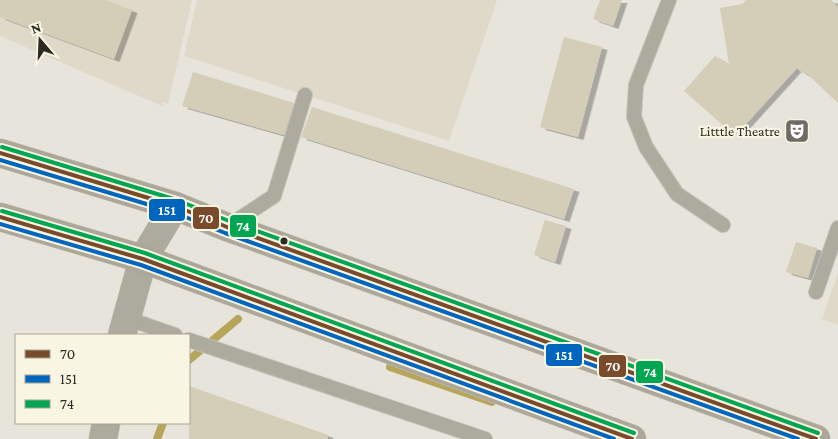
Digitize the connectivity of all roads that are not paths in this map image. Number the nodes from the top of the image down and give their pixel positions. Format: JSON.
{"nodes":[{"id":1,"x":669,"y":0,"type":"edge"},
{"id":2,"x":305,"y":95,"type":"dead end"},
{"id":3,"x":0,"y":154,"type":"edge"},
{"id":4,"x":175,"y":206,"type":"junction"},
{"id":5,"x":0,"y":217,"type":"edge"},
{"id":6,"x":723,"y":225,"type":"dead end"},
{"id":7,"x":226,"y":227,"type":"junction"},
{"id":8,"x":838,"y":228,"type":"edge"},
{"id":9,"x":143,"y":259,"type":"junction"},
{"id":10,"x":816,"y":292,"type":"dead end"},
{"id":11,"x":124,"y":327,"type":"edge"},
{"id":12,"x":169,"y":334,"type":"edge"},
{"id":13,"x":190,"y":340,"type":"edge"},
{"id":14,"x":106,"y":424,"type":"edge"},
{"id":15,"x":103,"y":439,"type":"edge"},
{"id":16,"x":485,"y":439,"type":"edge"},
{"id":17,"x":632,"y":439,"type":"edge"},
{"id":18,"x":816,"y":439,"type":"edge"}],
"edges":[{"from":1,"to":6,"type":"lane"},
{"from":2,"to":7,"type":"lane"},
{"from":3,"to":4,"type":"highway"},
{"from":4,"to":7,"type":"highway"},
{"from":4,"to":9,"type":"street"},
{"from":5,"to":9,"type":"highway"},
{"from":7,"to":18,"type":"highway"},
{"from":8,"to":10,"type":"lane"},
{"from":9,"to":11,"type":"street"},
{"from":9,"to":17,"type":"highway"},
{"from":11,"to":12,"type":"lane"},
{"from":13,"to":16,"type":"lane"},
{"from":14,"to":15,"type":"street"}]}
